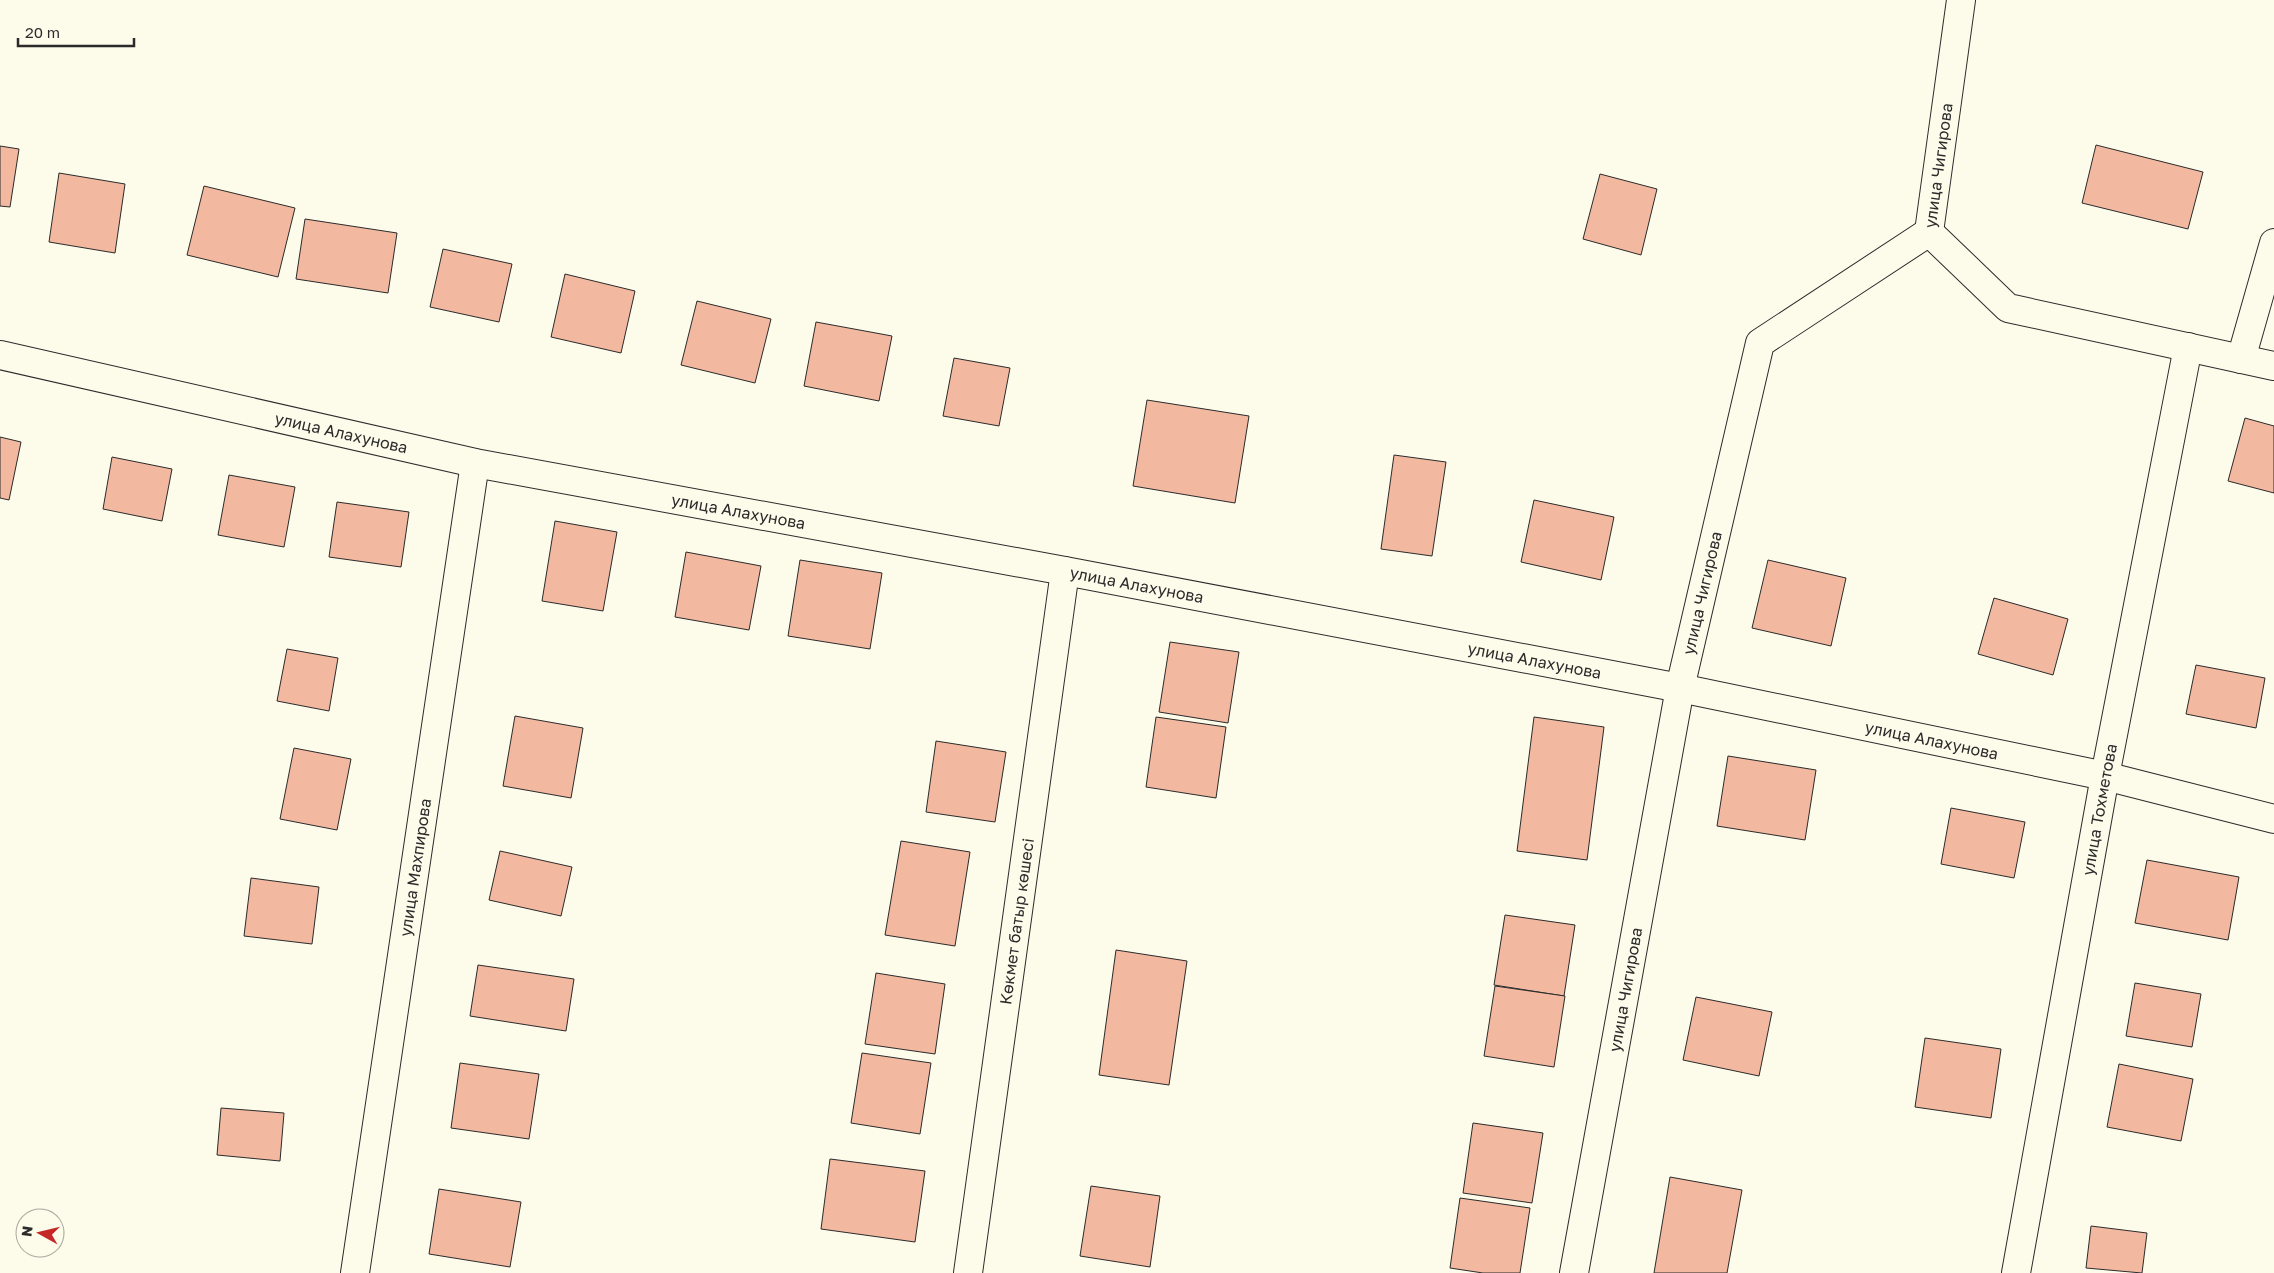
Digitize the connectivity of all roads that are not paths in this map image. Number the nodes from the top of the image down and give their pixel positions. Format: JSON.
{"nodes":[{"id":1,"x":1961,"y":0,"type":"edge"},
{"id":2,"x":1930,"y":232,"type":"junction"},
{"id":3,"x":2274,"y":243,"type":"edge"},
{"id":4,"x":2188,"y":347,"type":"junction"},
{"id":5,"x":0,"y":355,"type":"edge"},
{"id":6,"x":2242,"y":359,"type":"junction"},
{"id":7,"x":2274,"y":366,"type":"edge"},
{"id":8,"x":475,"y":463,"type":"junction"},
{"id":9,"x":1065,"y":571,"type":"junction"},
{"id":10,"x":1680,"y":688,"type":"junction"},
{"id":11,"x":2105,"y":776,"type":"junction"},
{"id":12,"x":2274,"y":818,"type":"edge"},
{"id":13,"x":355,"y":1273,"type":"edge"},
{"id":14,"x":968,"y":1273,"type":"edge"},
{"id":15,"x":1574,"y":1273,"type":"edge"},
{"id":16,"x":2016,"y":1273,"type":"edge"}],
"edges":[{"from":1,"to":2,"type":"street","name":"улица Чигирова"},
{"from":2,"to":4,"type":"street"},
{"from":2,"to":10,"type":"street","name":"улица Чигирова"},
{"from":3,"to":6,"type":"street"},
{"from":4,"to":6,"type":"street"},
{"from":4,"to":11,"type":"street","name":"улица Тохметова"},
{"from":5,"to":8,"type":"street","name":"улица Алахунова"},
{"from":6,"to":7,"type":"street"},
{"from":8,"to":9,"type":"street","name":"улица Алахунова"},
{"from":8,"to":13,"type":"street","name":"улица Махпирова"},
{"from":9,"to":10,"type":"street","name":"улица Алахунова"},
{"from":9,"to":14,"type":"street","name":"Көкмет батыр көшесі"},
{"from":10,"to":11,"type":"street","name":"улица Алахунова"},
{"from":10,"to":15,"type":"street","name":"улица Чигирова"},
{"from":11,"to":12,"type":"street","name":"улица Алахунова"},
{"from":11,"to":16,"type":"street","name":"улица Тохметова"}]}
